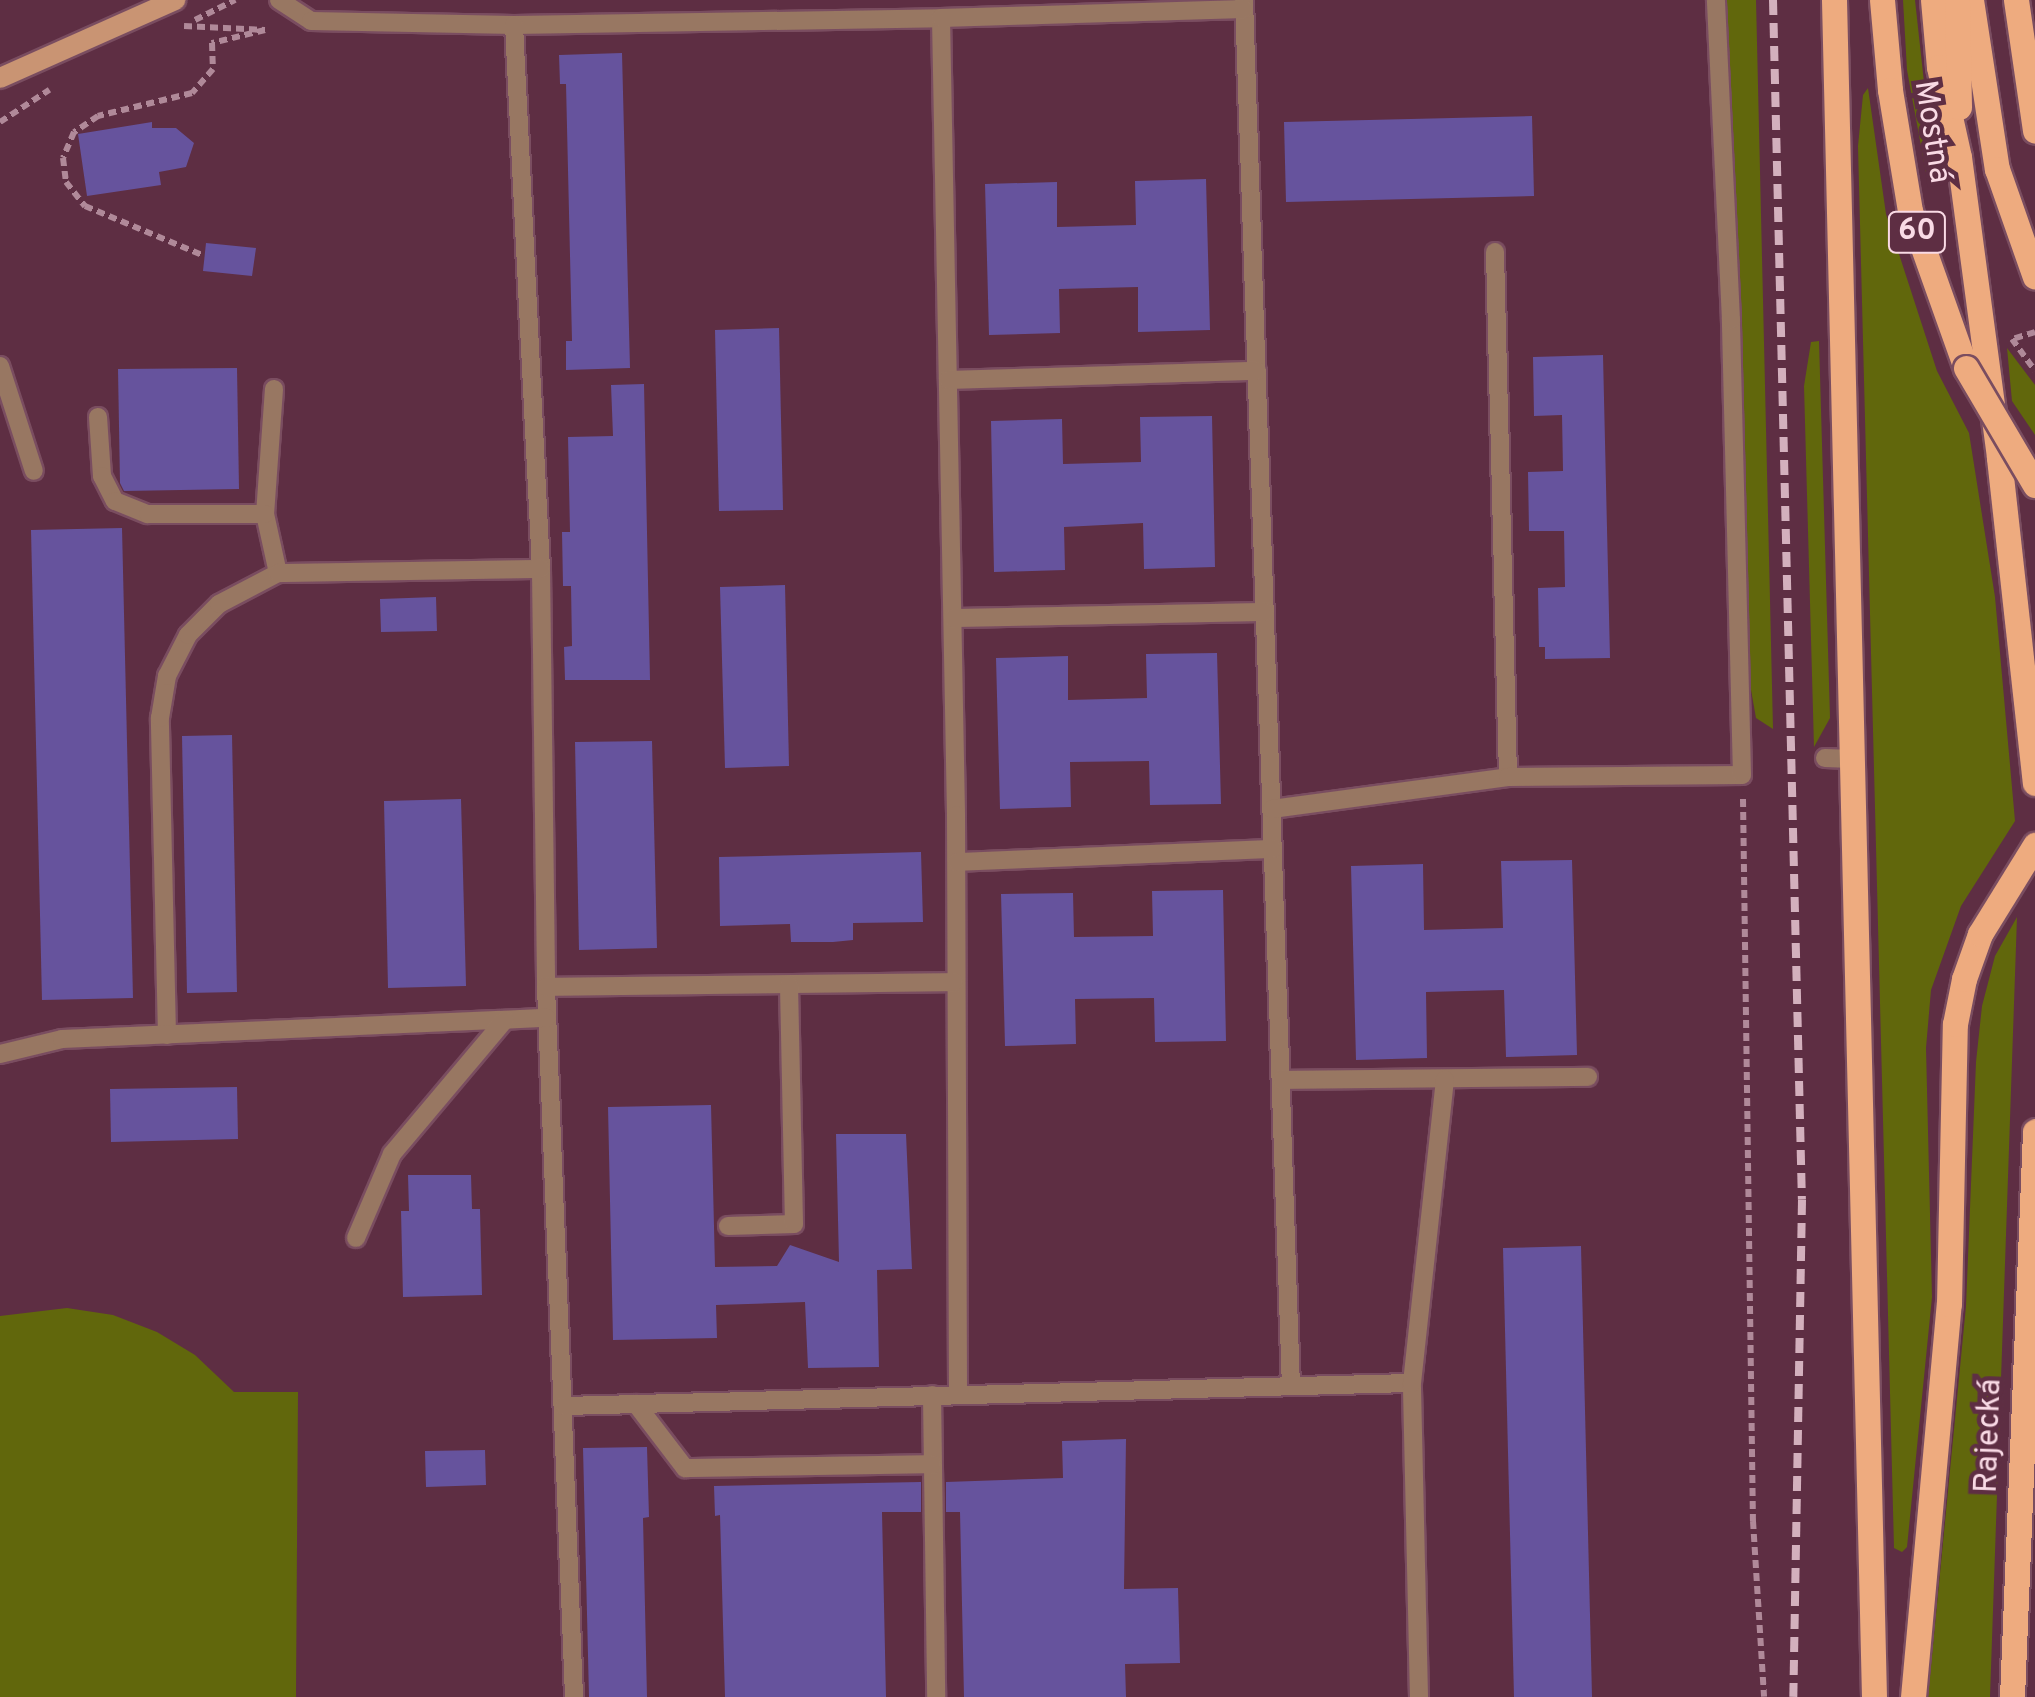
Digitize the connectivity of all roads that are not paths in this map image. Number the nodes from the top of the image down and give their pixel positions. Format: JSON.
{"nodes":[{"id":1,"x":175,"y":0,"type":"edge"},
{"id":2,"x":279,"y":0,"type":"edge"},
{"id":3,"x":1716,"y":0,"type":"edge"},
{"id":4,"x":1834,"y":0,"type":"edge"},
{"id":5,"x":1882,"y":0,"type":"edge"},
{"id":6,"x":1933,"y":0,"type":"edge"},
{"id":7,"x":1957,"y":0,"type":"edge"},
{"id":8,"x":1970,"y":0,"type":"edge"},
{"id":9,"x":2016,"y":0,"type":"edge"},
{"id":10,"x":1244,"y":5,"type":"edge"},
{"id":11,"x":941,"y":18,"type":"junction"},
{"id":12,"x":514,"y":25,"type":"junction"},
{"id":13,"x":0,"y":78,"type":"edge"},
{"id":14,"x":2035,"y":131,"type":"edge"},
{"id":15,"x":1959,"y":156,"type":"junction"},
{"id":16,"x":1495,"y":252,"type":"dead end"},
{"id":17,"x":2035,"y":276,"type":"edge"},
{"id":18,"x":0,"y":366,"type":"edge"},
{"id":19,"x":1258,"y":371,"type":"junction"},
{"id":20,"x":948,"y":380,"type":"junction"},
{"id":21,"x":274,"y":389,"type":"dead end"},
{"id":22,"x":98,"y":417,"type":"dead end"},
{"id":23,"x":34,"y":470,"type":"dead end"},
{"id":24,"x":2035,"y":485,"type":"edge"},
{"id":25,"x":266,"y":514,"type":"junction"},
{"id":26,"x":541,"y":569,"type":"junction"},
{"id":27,"x":278,"y":573,"type":"junction"},
{"id":28,"x":1265,"y":612,"type":"junction"},
{"id":29,"x":952,"y":618,"type":"junction"},
{"id":30,"x":1825,"y":758,"type":"dead end"},
{"id":31,"x":1852,"y":758,"type":"junction"},
{"id":32,"x":1508,"y":776,"type":"junction"},
{"id":33,"x":2035,"y":783,"type":"edge"},
{"id":34,"x":1272,"y":809,"type":"junction"},
{"id":35,"x":2035,"y":845,"type":"edge"},
{"id":36,"x":1273,"y":850,"type":"junction"},
{"id":37,"x":957,"y":862,"type":"junction"},
{"id":38,"x":954,"y":982,"type":"junction"},
{"id":39,"x":789,"y":985,"type":"junction"},
{"id":40,"x":546,"y":987,"type":"junction"},
{"id":41,"x":547,"y":1018,"type":"junction"},
{"id":42,"x":505,"y":1020,"type":"junction"},
{"id":43,"x":167,"y":1035,"type":"junction"},
{"id":44,"x":0,"y":1054,"type":"edge"},
{"id":45,"x":1588,"y":1077,"type":"dead end"},
{"id":46,"x":1282,"y":1080,"type":"junction"},
{"id":47,"x":1444,"y":1080,"type":"junction"},
{"id":48,"x":2035,"y":1131,"type":"edge"},
{"id":49,"x":2034,"y":1175,"type":"edge"},
{"id":50,"x":728,"y":1226,"type":"dead end"},
{"id":51,"x":356,"y":1238,"type":"dead end"},
{"id":52,"x":1412,"y":1384,"type":"junction"},
{"id":53,"x":1291,"y":1386,"type":"junction"},
{"id":54,"x":958,"y":1394,"type":"junction"},
{"id":55,"x":932,"y":1395,"type":"junction"},
{"id":56,"x":636,"y":1404,"type":"junction"},
{"id":57,"x":565,"y":1406,"type":"junction"},
{"id":58,"x":932,"y":1464,"type":"junction"},
{"id":59,"x":2013,"y":1693,"type":"edge"},
{"id":60,"x":574,"y":1697,"type":"edge"},
{"id":61,"x":936,"y":1697,"type":"edge"},
{"id":62,"x":1419,"y":1697,"type":"edge"},
{"id":63,"x":1874,"y":1697,"type":"edge"},
{"id":64,"x":1913,"y":1697,"type":"edge"}],
"edges":[{"from":1,"to":13,"type":"street"},
{"from":2,"to":12,"type":"lane"},
{"from":3,"to":32,"type":"lane"},
{"from":4,"to":31,"type":"main road"},
{"from":5,"to":24,"type":"main road","name":"Mostná","number":"60","bridge":true},
{"from":6,"to":15,"type":"main road"},
{"from":7,"to":15,"type":"main road"},
{"from":8,"to":17,"type":"main road"},
{"from":9,"to":14,"type":"main road"},
{"from":10,"to":11,"type":"lane"},
{"from":10,"to":19,"type":"lane"},
{"from":11,"to":12,"type":"lane"},
{"from":11,"to":20,"type":"lane"},
{"from":12,"to":26,"type":"lane"},
{"from":15,"to":33,"type":"main road"},
{"from":16,"to":32,"type":"lane"},
{"from":18,"to":23,"type":"lane"},
{"from":19,"to":20,"type":"lane"},
{"from":19,"to":28,"type":"lane"},
{"from":20,"to":29,"type":"lane"},
{"from":21,"to":25,"type":"lane"},
{"from":22,"to":25,"type":"lane"},
{"from":25,"to":27,"type":"lane"},
{"from":26,"to":27,"type":"lane"},
{"from":26,"to":40,"type":"lane"},
{"from":27,"to":43,"type":"lane"},
{"from":28,"to":29,"type":"lane"},
{"from":28,"to":34,"type":"lane"},
{"from":29,"to":37,"type":"lane"},
{"from":30,"to":31,"type":"lane"},
{"from":31,"to":63,"type":"main road"},
{"from":32,"to":34,"type":"lane"},
{"from":34,"to":36,"type":"lane"},
{"from":35,"to":64,"type":"main road"},
{"from":36,"to":37,"type":"lane"},
{"from":36,"to":46,"type":"lane"},
{"from":37,"to":38,"type":"lane"},
{"from":38,"to":39,"type":"lane"},
{"from":38,"to":54,"type":"lane"},
{"from":39,"to":40,"type":"lane"},
{"from":39,"to":50,"type":"lane"},
{"from":40,"to":41,"type":"lane"},
{"from":41,"to":42,"type":"lane"},
{"from":41,"to":57,"type":"lane"},
{"from":42,"to":43,"type":"lane"},
{"from":42,"to":51,"type":"lane"},
{"from":43,"to":44,"type":"lane"},
{"from":45,"to":47,"type":"lane"},
{"from":46,"to":47,"type":"lane"},
{"from":46,"to":53,"type":"lane"},
{"from":47,"to":52,"type":"lane"},
{"from":48,"to":49,"type":"main road","name":"Rajecká"},
{"from":49,"to":59,"type":"main road","name":"Rajecká"},
{"from":52,"to":53,"type":"lane"},
{"from":52,"to":62,"type":"lane"},
{"from":53,"to":54,"type":"lane"},
{"from":54,"to":55,"type":"lane"},
{"from":55,"to":56,"type":"lane"},
{"from":55,"to":58,"type":"lane"},
{"from":56,"to":57,"type":"lane"},
{"from":56,"to":58,"type":"lane"},
{"from":57,"to":60,"type":"lane"},
{"from":58,"to":61,"type":"lane"}]}
